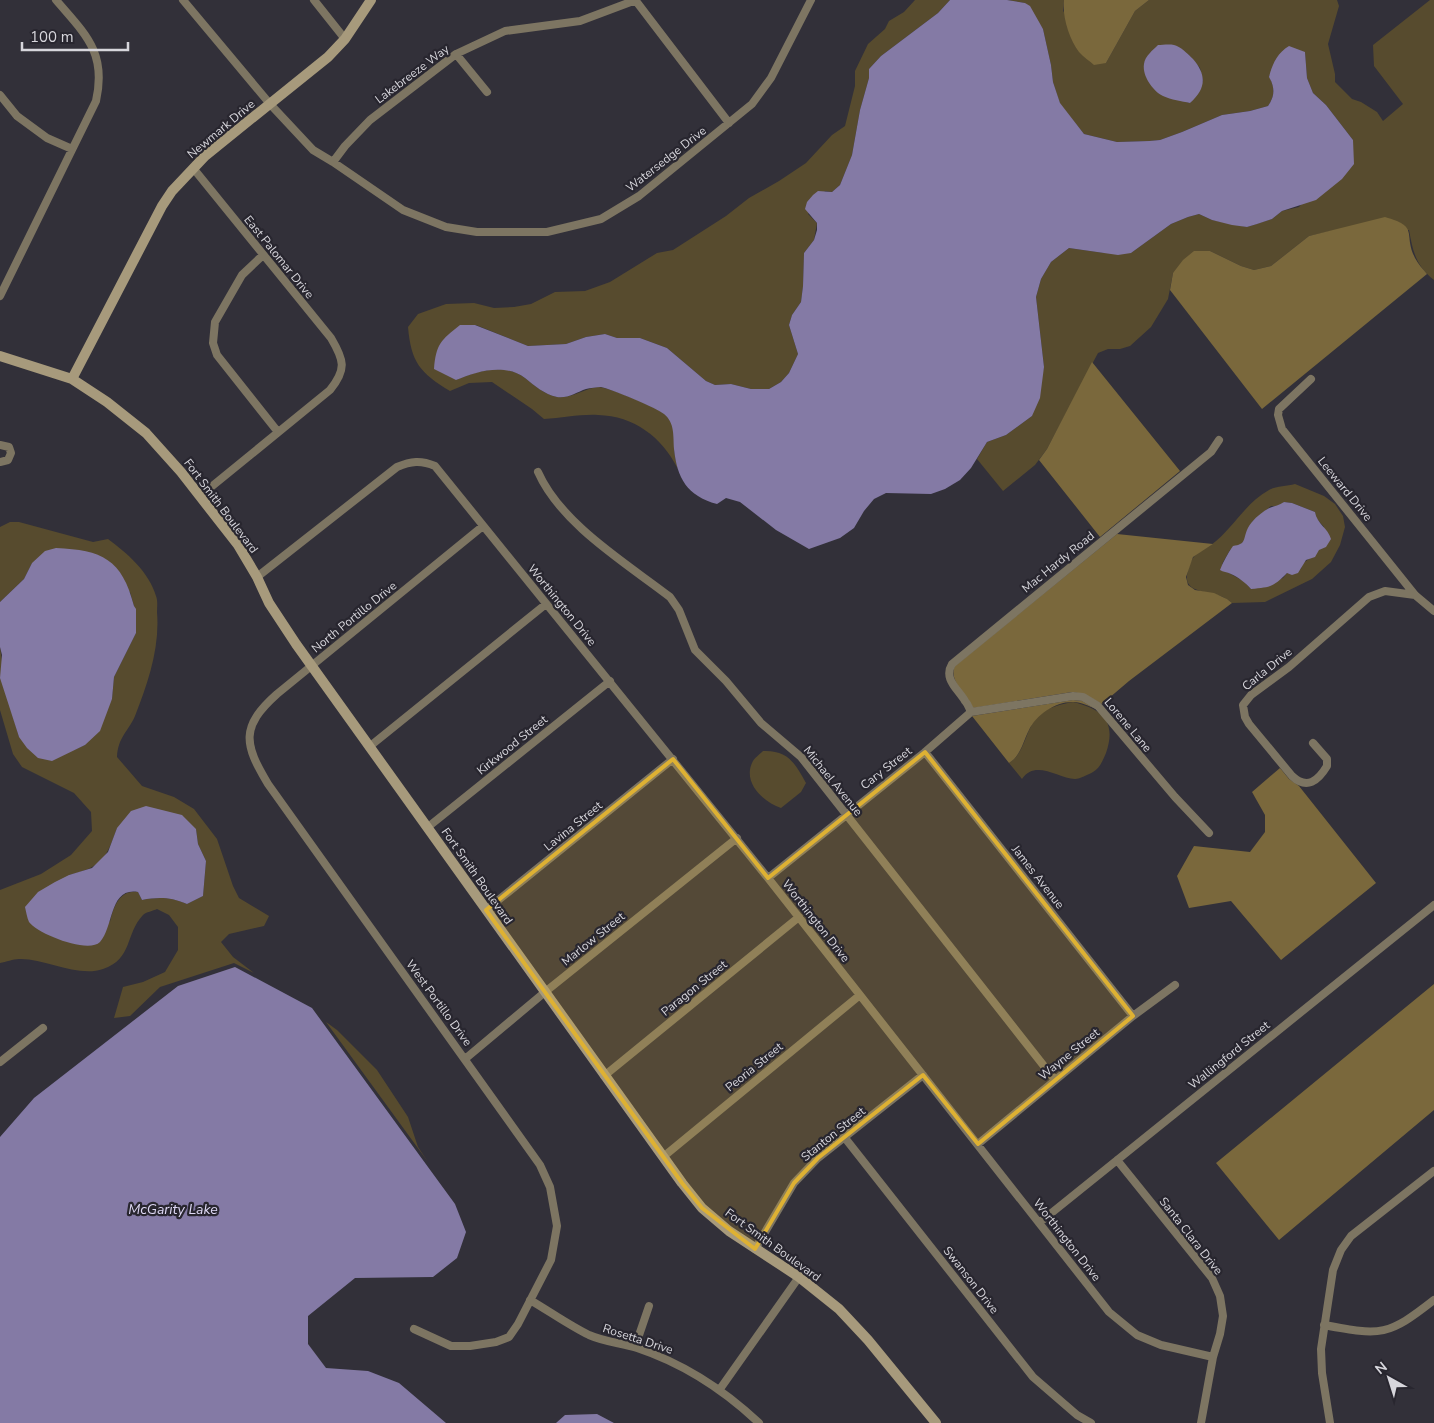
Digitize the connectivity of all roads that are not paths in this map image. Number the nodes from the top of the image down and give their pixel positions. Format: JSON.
{"nodes":[{"id":1,"x":56,"y":0,"type":"edge"},
{"id":2,"x":183,"y":0,"type":"edge"},
{"id":3,"x":314,"y":0,"type":"edge"},
{"id":4,"x":371,"y":0,"type":"edge"},
{"id":5,"x":636,"y":0,"type":"edge"},
{"id":6,"x":811,"y":0,"type":"edge"},
{"id":7,"x":345,"y":38,"type":"junction"},
{"id":8,"x":456,"y":54,"type":"junction"},
{"id":9,"x":487,"y":92,"type":"dead end"},
{"id":10,"x":0,"y":95,"type":"edge"},
{"id":11,"x":270,"y":104,"type":"junction"},
{"id":12,"x":729,"y":122,"type":"junction"},
{"id":13,"x":72,"y":149,"type":"junction"},
{"id":14,"x":333,"y":162,"type":"junction"},
{"id":15,"x":193,"y":168,"type":"junction"},
{"id":16,"x":263,"y":255,"type":"junction"},
{"id":17,"x":0,"y":296,"type":"edge"},
{"id":18,"x":0,"y":356,"type":"edge"},
{"id":19,"x":72,"y":379,"type":"junction"},
{"id":20,"x":1311,"y":379,"type":"dead end"},
{"id":21,"x":278,"y":432,"type":"junction"},
{"id":22,"x":1219,"y":440,"type":"dead end"},
{"id":23,"x":0,"y":445,"type":"edge"},
{"id":24,"x":0,"y":462,"type":"edge"},
{"id":25,"x":538,"y":472,"type":"dead end"},
{"id":26,"x":200,"y":496,"type":"junction"},
{"id":27,"x":482,"y":526,"type":"junction"},
{"id":28,"x":257,"y":577,"type":"junction"},
{"id":29,"x":1415,"y":595,"type":"junction"},
{"id":30,"x":546,"y":604,"type":"junction"},
{"id":31,"x":1434,"y":611,"type":"edge"},
{"id":32,"x":312,"y":666,"type":"junction"},
{"id":33,"x":610,"y":681,"type":"junction"},
{"id":34,"x":971,"y":712,"type":"junction"},
{"id":35,"x":249,"y":733,"type":"joint"},
{"id":36,"x":1313,"y":743,"type":"dead end"},
{"id":37,"x":369,"y":747,"type":"junction"},
{"id":38,"x":925,"y":752,"type":"junction"},
{"id":39,"x":674,"y":759,"type":"junction"},
{"id":40,"x":846,"y":814,"type":"junction"},
{"id":41,"x":428,"y":827,"type":"junction"},
{"id":42,"x":1209,"y":833,"type":"dead end"},
{"id":43,"x":736,"y":838,"type":"junction"},
{"id":44,"x":768,"y":878,"type":"junction"},
{"id":45,"x":1434,"y":905,"type":"edge"},
{"id":46,"x":486,"y":910,"type":"junction"},
{"id":47,"x":799,"y":917,"type":"junction"},
{"id":48,"x":1175,"y":984,"type":"dead end"},
{"id":49,"x":545,"y":992,"type":"junction"},
{"id":50,"x":860,"y":995,"type":"junction"},
{"id":51,"x":1133,"y":1016,"type":"junction"},
{"id":52,"x":44,"y":1028,"type":"dead end"},
{"id":53,"x":465,"y":1059,"type":"junction"},
{"id":54,"x":0,"y":1062,"type":"edge"},
{"id":55,"x":604,"y":1076,"type":"junction"},
{"id":56,"x":923,"y":1076,"type":"junction"},
{"id":57,"x":1055,"y":1080,"type":"junction"},
{"id":58,"x":845,"y":1138,"type":"junction"},
{"id":59,"x":978,"y":1144,"type":"junction"},
{"id":60,"x":663,"y":1157,"type":"junction"},
{"id":61,"x":1117,"y":1160,"type":"junction"},
{"id":62,"x":1434,"y":1171,"type":"edge"},
{"id":63,"x":1039,"y":1223,"type":"junction"},
{"id":64,"x":755,"y":1249,"type":"junction"},
{"id":65,"x":799,"y":1277,"type":"junction"},
{"id":66,"x":530,"y":1300,"type":"junction"},
{"id":67,"x":1434,"y":1300,"type":"edge"},
{"id":68,"x":649,"y":1306,"type":"dead end"},
{"id":69,"x":1324,"y":1326,"type":"junction"},
{"id":70,"x":414,"y":1329,"type":"dead end"},
{"id":71,"x":509,"y":1337,"type":"junction"},
{"id":72,"x":515,"y":1344,"type":"dead end"},
{"id":73,"x":635,"y":1348,"type":"junction"},
{"id":74,"x":1213,"y":1357,"type":"junction"},
{"id":75,"x":720,"y":1389,"type":"junction"},
{"id":76,"x":759,"y":1423,"type":"edge"},
{"id":77,"x":936,"y":1423,"type":"edge"},
{"id":78,"x":1092,"y":1423,"type":"edge"},
{"id":79,"x":1202,"y":1423,"type":"edge"},
{"id":80,"x":1330,"y":1423,"type":"edge"}],
"edges":[{"from":1,"to":13,"type":"street"},
{"from":2,"to":11,"type":"street","name":"Watersedge Drive"},
{"from":3,"to":7,"type":"street"},
{"from":4,"to":7,"type":"street","name":"Newmark Drive"},
{"from":5,"to":8,"type":"street","name":"Lakebreeze Way"},
{"from":5,"to":12,"type":"street"},
{"from":6,"to":12,"type":"street","name":"Watersedge Drive"},
{"from":7,"to":11,"type":"street","name":"Newmark Drive"},
{"from":8,"to":9,"type":"street"},
{"from":8,"to":14,"type":"street","name":"Lakebreeze Way"},
{"from":10,"to":13,"type":"street"},
{"from":11,"to":14,"type":"street","name":"Watersedge Drive"},
{"from":11,"to":15,"type":"street","name":"Newmark Drive"},
{"from":12,"to":14,"type":"street","name":"Watersedge Drive"},
{"from":13,"to":17,"type":"street"},
{"from":15,"to":16,"type":"street","name":"East Palomar Drive"},
{"from":15,"to":19,"type":"street","name":"Newmark Drive"},
{"from":16,"to":21,"type":"street"},
{"from":16,"to":21,"type":"street","name":"East Palomar Drive"},
{"from":18,"to":19,"type":"street","name":"Fort Smith Boulevard"},
{"from":19,"to":26,"type":"street","name":"Fort Smith Boulevard"},
{"from":20,"to":29,"type":"street","name":"Leeward Drive"},
{"from":21,"to":26,"type":"street"},
{"from":22,"to":34,"type":"street","name":"Mac Hardy Road"},
{"from":23,"to":24,"type":"street"},
{"from":25,"to":40,"type":"street","name":"Michael Avenue"},
{"from":26,"to":28,"type":"street","name":"Fort Smith Boulevard"},
{"from":27,"to":28,"type":"street","name":"Worthington Drive"},
{"from":27,"to":30,"type":"street","name":"Worthington Drive"},
{"from":27,"to":32,"type":"street","name":"North Portillo Drive"},
{"from":28,"to":32,"type":"street","name":"Fort Smith Boulevard"},
{"from":29,"to":31,"type":"street","name":"Leeward Drive"},
{"from":29,"to":36,"type":"street","name":"Carla Drive"},
{"from":30,"to":33,"type":"street","name":"Worthington Drive"},
{"from":30,"to":37,"type":"street"},
{"from":32,"to":35,"type":"street","name":"North Portillo Drive"},
{"from":32,"to":37,"type":"street","name":"Fort Smith Boulevard"},
{"from":33,"to":39,"type":"street","name":"Worthington Drive"},
{"from":33,"to":41,"type":"street","name":"Kirkwood Street"},
{"from":34,"to":38,"type":"street","name":"Cary Street"},
{"from":34,"to":42,"type":"street","name":"Lorene Lane"},
{"from":35,"to":53,"type":"street","name":"West Portillo Drive"},
{"from":37,"to":41,"type":"street","name":"Fort Smith Boulevard"},
{"from":38,"to":40,"type":"street","name":"Cary Street"},
{"from":38,"to":51,"type":"street","name":"James Avenue"},
{"from":39,"to":43,"type":"street","name":"Worthington Drive"},
{"from":39,"to":46,"type":"street","name":"Lavina Street"},
{"from":40,"to":44,"type":"street","name":"Cary Street"},
{"from":40,"to":57,"type":"street","name":"Michael Avenue"},
{"from":41,"to":46,"type":"street","name":"Fort Smith Boulevard"},
{"from":43,"to":44,"type":"street","name":"Worthington Drive"},
{"from":43,"to":49,"type":"street","name":"Marlow Street"},
{"from":44,"to":47,"type":"street","name":"Worthington Drive"},
{"from":45,"to":61,"type":"street","name":"Wallingford Street"},
{"from":46,"to":49,"type":"street","name":"Fort Smith Boulevard"},
{"from":47,"to":50,"type":"street","name":"Worthington Drive"},
{"from":47,"to":55,"type":"street","name":"Paragon Street"},
{"from":48,"to":51,"type":"street","name":"Wayne Street"},
{"from":49,"to":53,"type":"street","name":"Marlow Street"},
{"from":49,"to":55,"type":"street","name":"Fort Smith Boulevard"},
{"from":50,"to":56,"type":"street","name":"Worthington Drive"},
{"from":50,"to":60,"type":"street","name":"Peoria Street"},
{"from":51,"to":57,"type":"street","name":"Wayne Street"},
{"from":52,"to":54,"type":"street"},
{"from":53,"to":66,"type":"street","name":"West Portillo Drive"},
{"from":55,"to":60,"type":"street","name":"Fort Smith Boulevard"},
{"from":56,"to":58,"type":"street","name":"Stanton Street"},
{"from":56,"to":59,"type":"street","name":"Worthington Drive"},
{"from":57,"to":59,"type":"street","name":"Wayne Street"},
{"from":58,"to":64,"type":"street","name":"Stanton Street"},
{"from":58,"to":78,"type":"street","name":"Swanson Drive"},
{"from":59,"to":63,"type":"street","name":"Worthington Drive"},
{"from":60,"to":64,"type":"street","name":"Fort Smith Boulevard"},
{"from":61,"to":63,"type":"street","name":"Wallingford Street"},
{"from":61,"to":74,"type":"street","name":"Santa Clara Drive"},
{"from":62,"to":69,"type":"street"},
{"from":63,"to":74,"type":"street","name":"Worthington Drive"},
{"from":64,"to":65,"type":"street","name":"Fort Smith Boulevard"},
{"from":65,"to":75,"type":"street"},
{"from":65,"to":77,"type":"street","name":"Fort Smith Boulevard"},
{"from":66,"to":71,"type":"street","name":"West Portillo Drive"},
{"from":66,"to":73,"type":"street","name":"Rosetta Drive"},
{"from":67,"to":69,"type":"street"},
{"from":68,"to":73,"type":"street"},
{"from":69,"to":80,"type":"street"},
{"from":70,"to":71,"type":"street"},
{"from":71,"to":72,"type":"street"},
{"from":73,"to":75,"type":"street","name":"Rosetta Drive"},
{"from":74,"to":79,"type":"street","name":"Santa Clara Drive"},
{"from":75,"to":76,"type":"street","name":"Rosetta Drive"}]}
